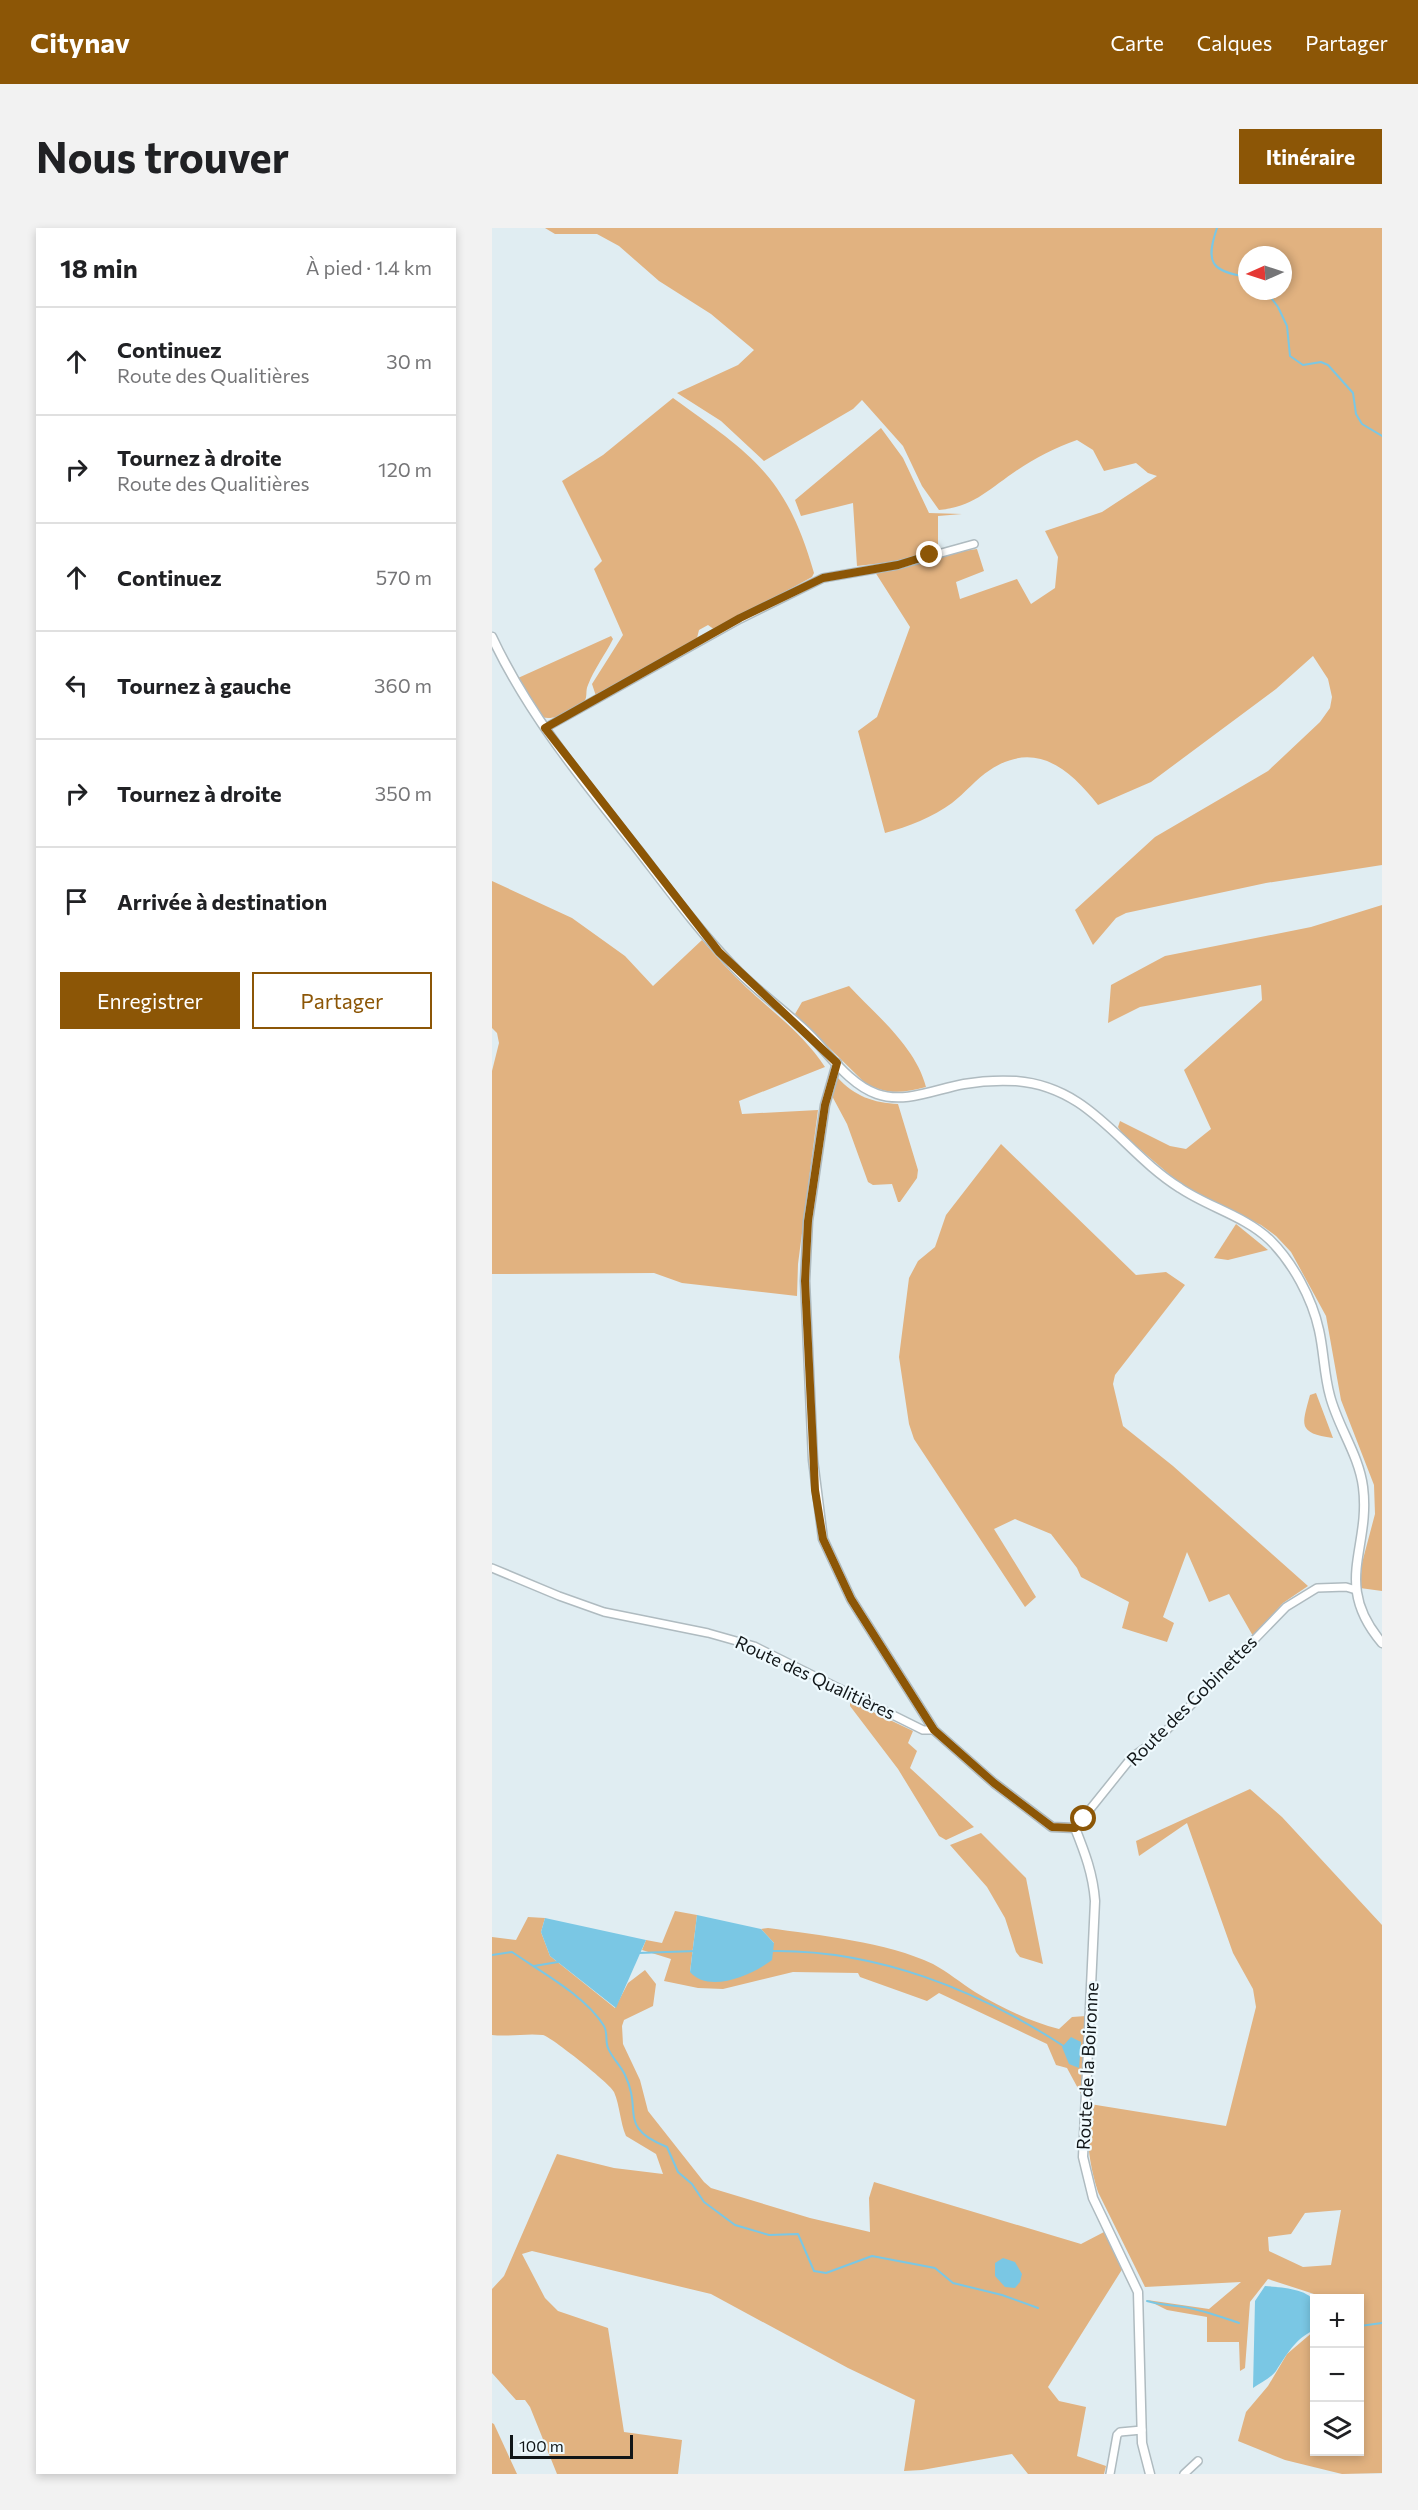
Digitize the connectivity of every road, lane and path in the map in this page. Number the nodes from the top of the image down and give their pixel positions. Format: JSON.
{"nodes":[{"id":1,"x":975,"y":544,"type":"dead end"},
{"id":2,"x":492,"y":637,"type":"edge"},
{"id":3,"x":545,"y":728,"type":"junction"},
{"id":4,"x":837,"y":1063,"type":"junction"},
{"id":5,"x":492,"y":1568,"type":"edge"},
{"id":6,"x":1356,"y":1590,"type":"junction"},
{"id":7,"x":1382,"y":1642,"type":"edge"},
{"id":8,"x":934,"y":1730,"type":"junction"},
{"id":9,"x":1075,"y":1828,"type":"junction"},
{"id":10,"x":1142,"y":2430,"type":"junction"},
{"id":11,"x":1198,"y":2461,"type":"dead end"},
{"id":12,"x":1110,"y":2474,"type":"edge"},
{"id":13,"x":1150,"y":2474,"type":"edge"},
{"id":14,"x":1184,"y":2474,"type":"edge"}],
"edges":[{"from":1,"to":3,"type":"street"},
{"from":2,"to":3,"type":"street"},
{"from":3,"to":4,"type":"street"},
{"from":4,"to":6,"type":"street"},
{"from":4,"to":8,"type":"street"},
{"from":5,"to":8,"type":"street","name":"Route des Qualitières"},
{"from":6,"to":7,"type":"street"},
{"from":6,"to":9,"type":"street","name":"Route des Gobinettes"},
{"from":8,"to":9,"type":"street","name":"Route des Qualitières"},
{"from":9,"to":10,"type":"street","name":"Route de la Boironne"},
{"from":10,"to":12,"type":"street"},
{"from":10,"to":13,"type":"street","name":"Route de la Boironne"},
{"from":11,"to":14,"type":"street"}]}
